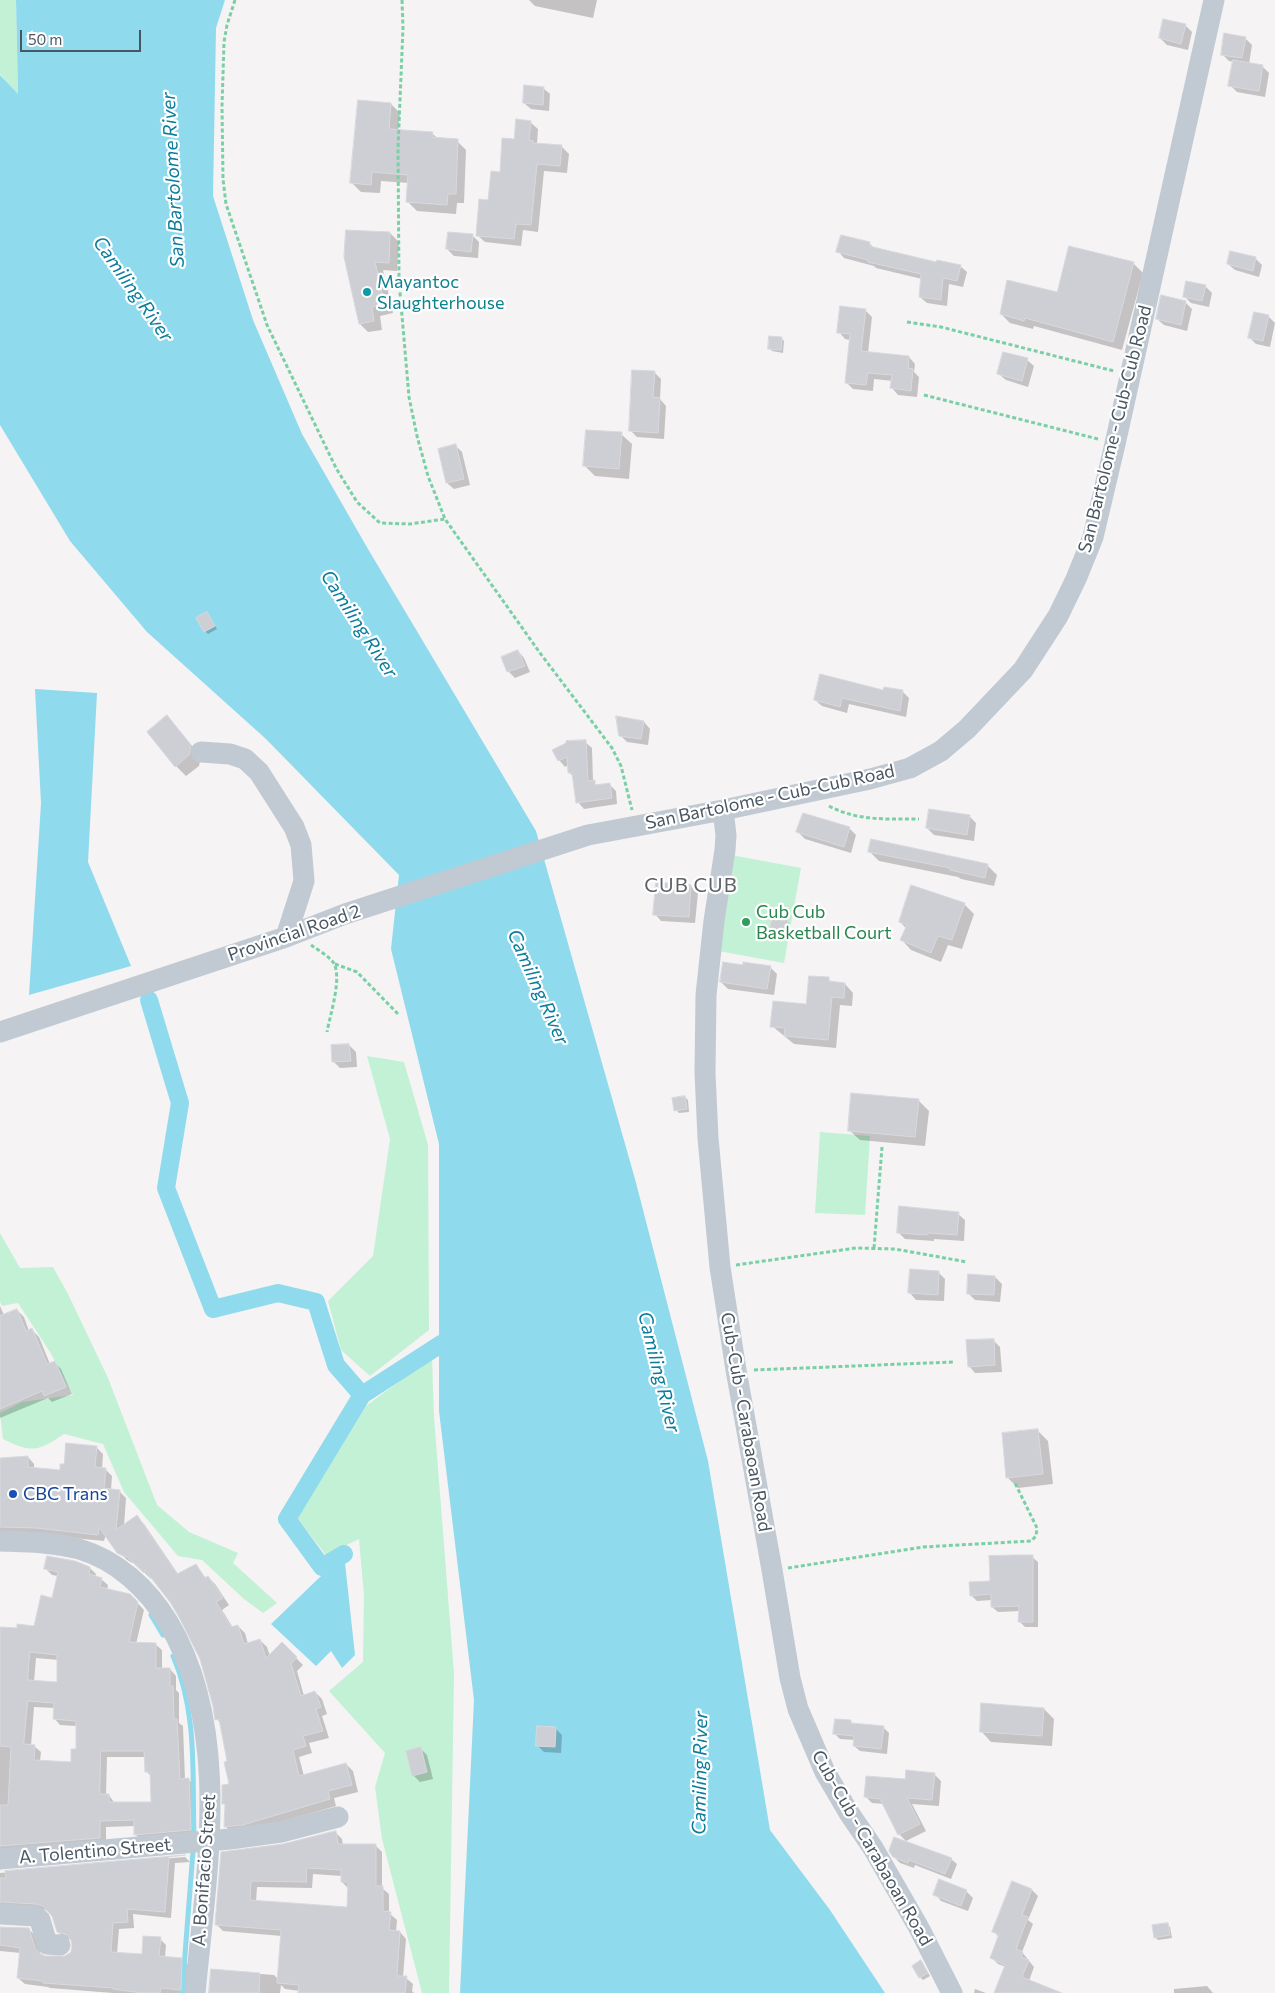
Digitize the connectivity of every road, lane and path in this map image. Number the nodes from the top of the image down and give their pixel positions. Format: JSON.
{"nodes":[{"id":1,"x":236,"y":0,"type":"edge"},
{"id":2,"x":402,"y":0,"type":"edge"},
{"id":3,"x":1214,"y":0,"type":"edge"},
{"id":4,"x":907,"y":322,"type":"dead end"},
{"id":5,"x":1129,"y":375,"type":"junction"},
{"id":6,"x":924,"y":395,"type":"dead end"},
{"id":7,"x":1115,"y":444,"type":"junction"},
{"id":8,"x":445,"y":519,"type":"junction"},
{"id":9,"x":201,"y":752,"type":"dead end"},
{"id":10,"x":804,"y":793,"type":"junction"},
{"id":11,"x":723,"y":810,"type":"junction"},
{"id":12,"x":918,"y":819,"type":"dead end"},
{"id":13,"x":634,"y":826,"type":"junction"},
{"id":14,"x":588,"y":835,"type":"joint"},
{"id":15,"x":290,"y":935,"type":"junction"},
{"id":16,"x":334,"y":964,"type":"junction"},
{"id":17,"x":398,"y":1014,"type":"dead end"},
{"id":18,"x":0,"y":1032,"type":"edge"},
{"id":19,"x":327,"y":1032,"type":"dead end"},
{"id":20,"x":882,"y":1147,"type":"dead end"},
{"id":21,"x":874,"y":1248,"type":"junction"},
{"id":22,"x":966,"y":1262,"type":"dead end"},
{"id":23,"x":720,"y":1267,"type":"junction"},
{"id":24,"x":953,"y":1362,"type":"dead end"},
{"id":25,"x":736,"y":1370,"type":"junction"},
{"id":26,"x":1014,"y":1483,"type":"dead end"},
{"id":27,"x":0,"y":1541,"type":"edge"},
{"id":28,"x":772,"y":1570,"type":"junction"},
{"id":29,"x":338,"y":1817,"type":"dead end"},
{"id":30,"x":209,"y":1842,"type":"junction"},
{"id":31,"x":0,"y":1859,"type":"edge"},
{"id":32,"x":0,"y":1914,"type":"edge"},
{"id":33,"x":60,"y":1946,"type":"dead end"},
{"id":34,"x":195,"y":1993,"type":"edge"},
{"id":35,"x":952,"y":1993,"type":"edge"}],
"edges":[{"from":1,"to":8,"type":"path"},
{"from":2,"to":8,"type":"path"},
{"from":3,"to":5,"type":"street","name":"San Bartolome - Cub-Cub Road"},
{"from":4,"to":5,"type":"path"},
{"from":5,"to":7,"type":"street","name":"San Bartolome - Cub-Cub Road"},
{"from":6,"to":7,"type":"path"},
{"from":7,"to":10,"type":"street","name":"San Bartolome - Cub-Cub Road"},
{"from":8,"to":13,"type":"path"},
{"from":9,"to":15,"type":"street"},
{"from":10,"to":11,"type":"street","name":"San Bartolome - Cub-Cub Road"},
{"from":10,"to":12,"type":"path"},
{"from":11,"to":13,"type":"street","name":"San Bartolome - Cub-Cub Road"},
{"from":11,"to":23,"type":"street","name":"Cub-Cub - Carabaoan Road"},
{"from":13,"to":14,"type":"street","name":"San Bartolome - Cub-Cub Road"},
{"from":14,"to":15,"type":"street","name":"Provincial Road 2"},
{"from":15,"to":16,"type":"path"},
{"from":15,"to":18,"type":"street","name":"Provincial Road 2"},
{"from":16,"to":17,"type":"path"},
{"from":16,"to":19,"type":"path"},
{"from":20,"to":21,"type":"path"},
{"from":21,"to":22,"type":"path"},
{"from":21,"to":23,"type":"path"},
{"from":23,"to":25,"type":"street","name":"Cub-Cub - Carabaoan Road"},
{"from":24,"to":25,"type":"path"},
{"from":25,"to":28,"type":"street","name":"Cub-Cub - Carabaoan Road"},
{"from":26,"to":28,"type":"path"},
{"from":27,"to":30,"type":"street","name":"A. Bonifacio Street"},
{"from":28,"to":35,"type":"street","name":"Cub-Cub - Carabaoan Road"},
{"from":29,"to":30,"type":"street","name":"A. Tolentino Street"},
{"from":30,"to":31,"type":"street","name":"A. Tolentino Street"},
{"from":30,"to":34,"type":"street","name":"A. Bonifacio Street"},
{"from":32,"to":33,"type":"street"}]}
